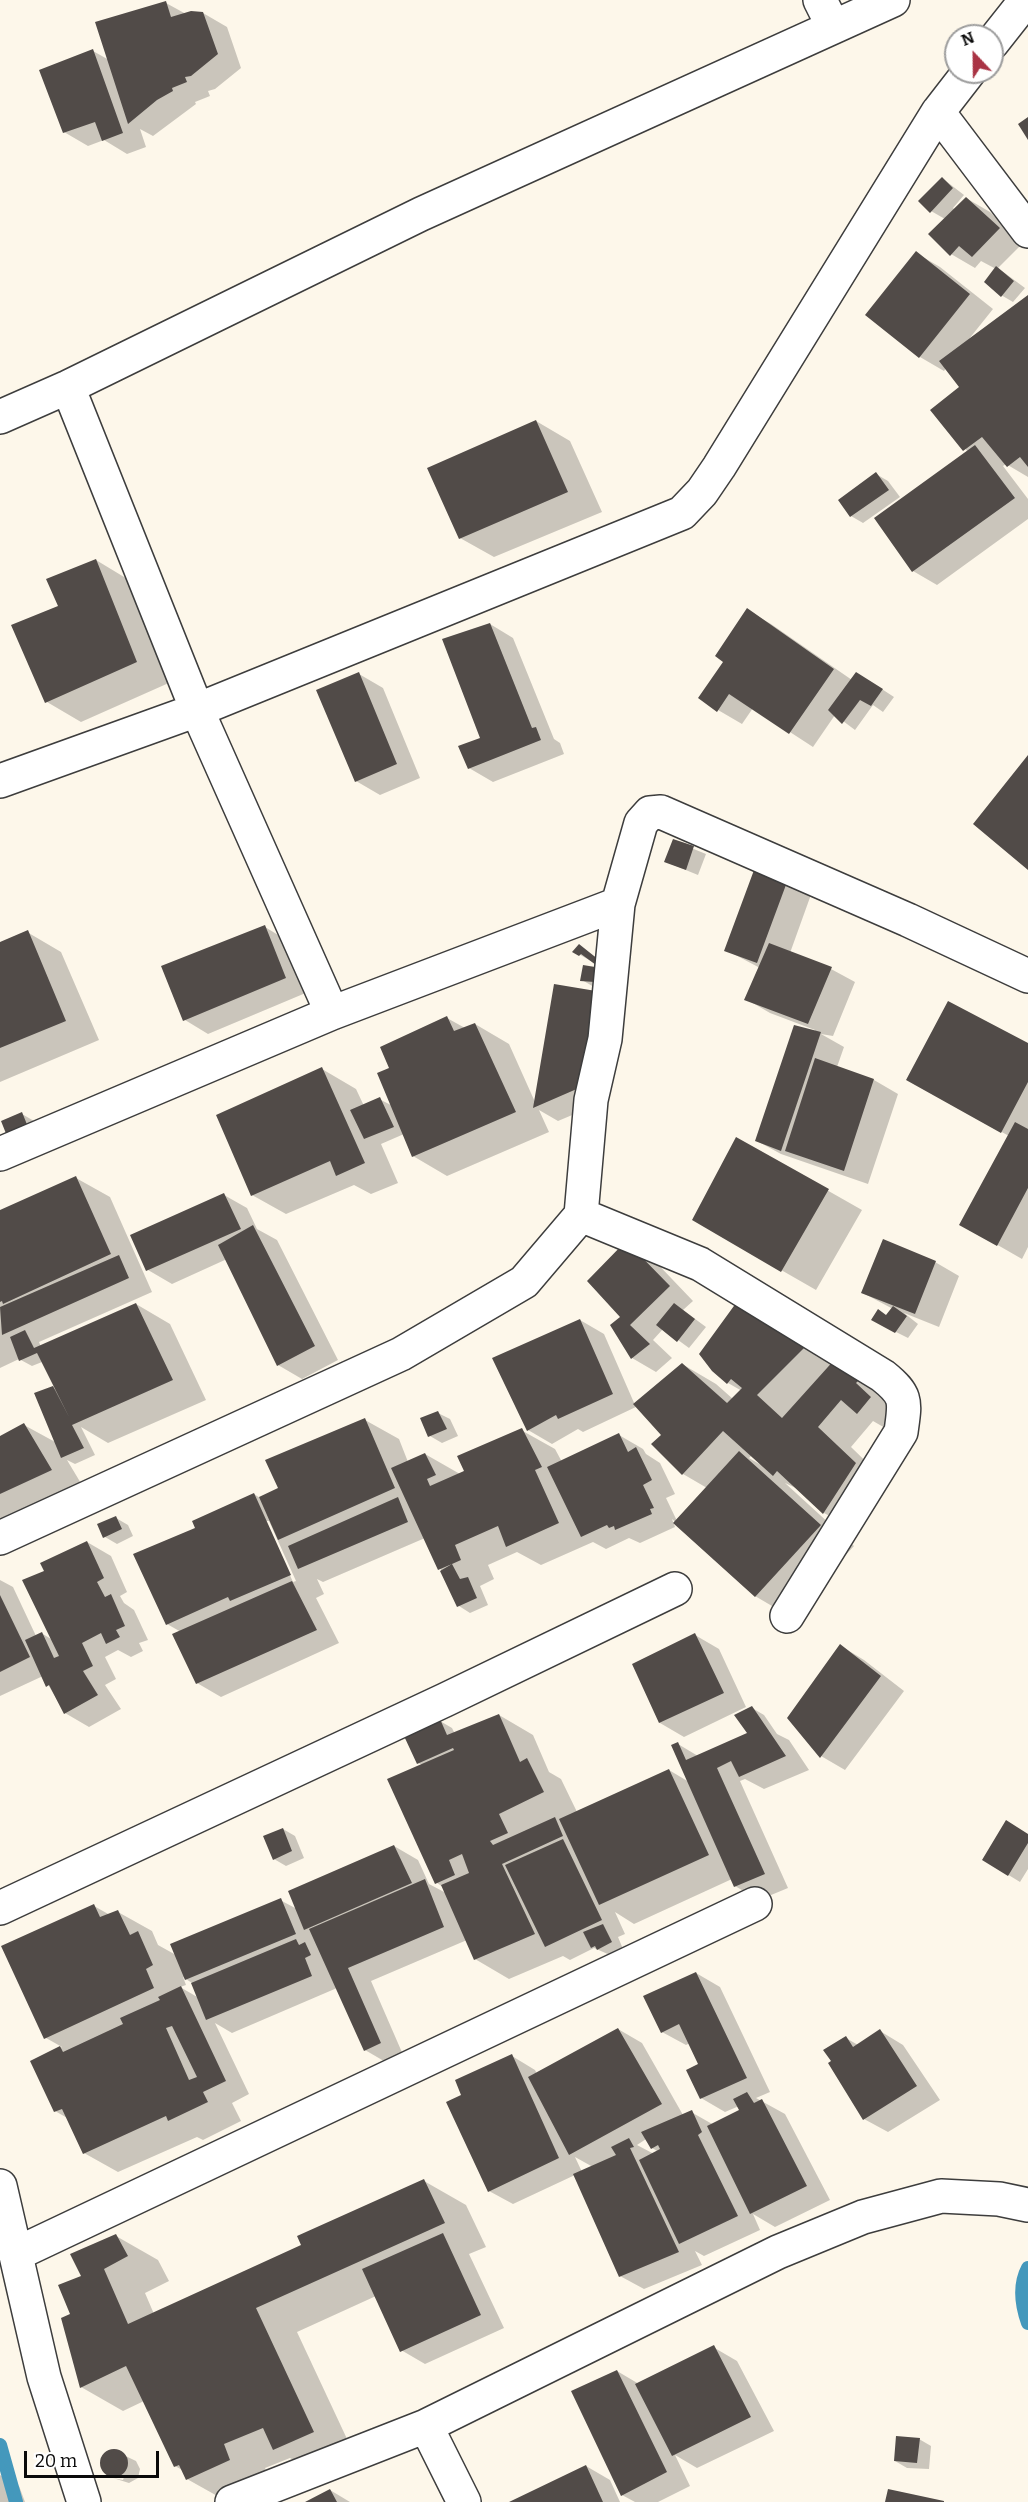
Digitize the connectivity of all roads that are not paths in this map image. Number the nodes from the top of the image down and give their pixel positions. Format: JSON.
{"nodes":[{"id":1,"x":893,"y":0,"type":"edge"},
{"id":2,"x":1026,"y":0,"type":"edge"},
{"id":3,"x":827,"y":13,"type":"edge"},
{"id":4,"x":1004,"y":28,"type":"edge"},
{"id":5,"x":960,"y":84,"type":"edge"},
{"id":6,"x":938,"y":112,"type":"junction"},
{"id":7,"x":1028,"y":231,"type":"edge"},
{"id":8,"x":68,"y":387,"type":"junction"},
{"id":9,"x":0,"y":417,"type":"edge"},
{"id":10,"x":197,"y":710,"type":"junction"},
{"id":11,"x":0,"y":781,"type":"edge"},
{"id":12,"x":618,"y":904,"type":"junction"},
{"id":13,"x":1028,"y":975,"type":"edge"},
{"id":14,"x":332,"y":1013,"type":"junction"},
{"id":15,"x":0,"y":1154,"type":"edge"},
{"id":16,"x":581,"y":1215,"type":"junction"},
{"id":17,"x":0,"y":1538,"type":"edge"},
{"id":18,"x":675,"y":1589,"type":"dead end"},
{"id":19,"x":788,"y":1616,"type":"dead end"},
{"id":20,"x":754,"y":1904,"type":"dead end"},
{"id":21,"x":0,"y":1908,"type":"edge"},
{"id":22,"x":0,"y":2186,"type":"edge"},
{"id":23,"x":1028,"y":2205,"type":"edge"},
{"id":24,"x":16,"y":2254,"type":"junction"},
{"id":25,"x":426,"y":2426,"type":"junction"},
{"id":26,"x":84,"y":2502,"type":"edge"},
{"id":27,"x":232,"y":2502,"type":"edge"},
{"id":28,"x":464,"y":2502,"type":"edge"}],
"edges":[{"from":1,"to":3,"type":"street"},
{"from":2,"to":4,"type":"street"},
{"from":3,"to":8,"type":"street"},
{"from":5,"to":6,"type":"street"},
{"from":6,"to":7,"type":"street"},
{"from":6,"to":10,"type":"street"},
{"from":8,"to":9,"type":"street"},
{"from":8,"to":10,"type":"street"},
{"from":10,"to":11,"type":"street"},
{"from":10,"to":14,"type":"street"},
{"from":12,"to":13,"type":"street"},
{"from":12,"to":14,"type":"street"},
{"from":12,"to":16,"type":"street"},
{"from":14,"to":15,"type":"street"},
{"from":16,"to":17,"type":"street"},
{"from":16,"to":19,"type":"street"},
{"from":18,"to":21,"type":"street"},
{"from":20,"to":24,"type":"street"},
{"from":22,"to":24,"type":"street"},
{"from":23,"to":25,"type":"street"},
{"from":24,"to":26,"type":"street"},
{"from":25,"to":27,"type":"street"},
{"from":25,"to":28,"type":"street"}]}
